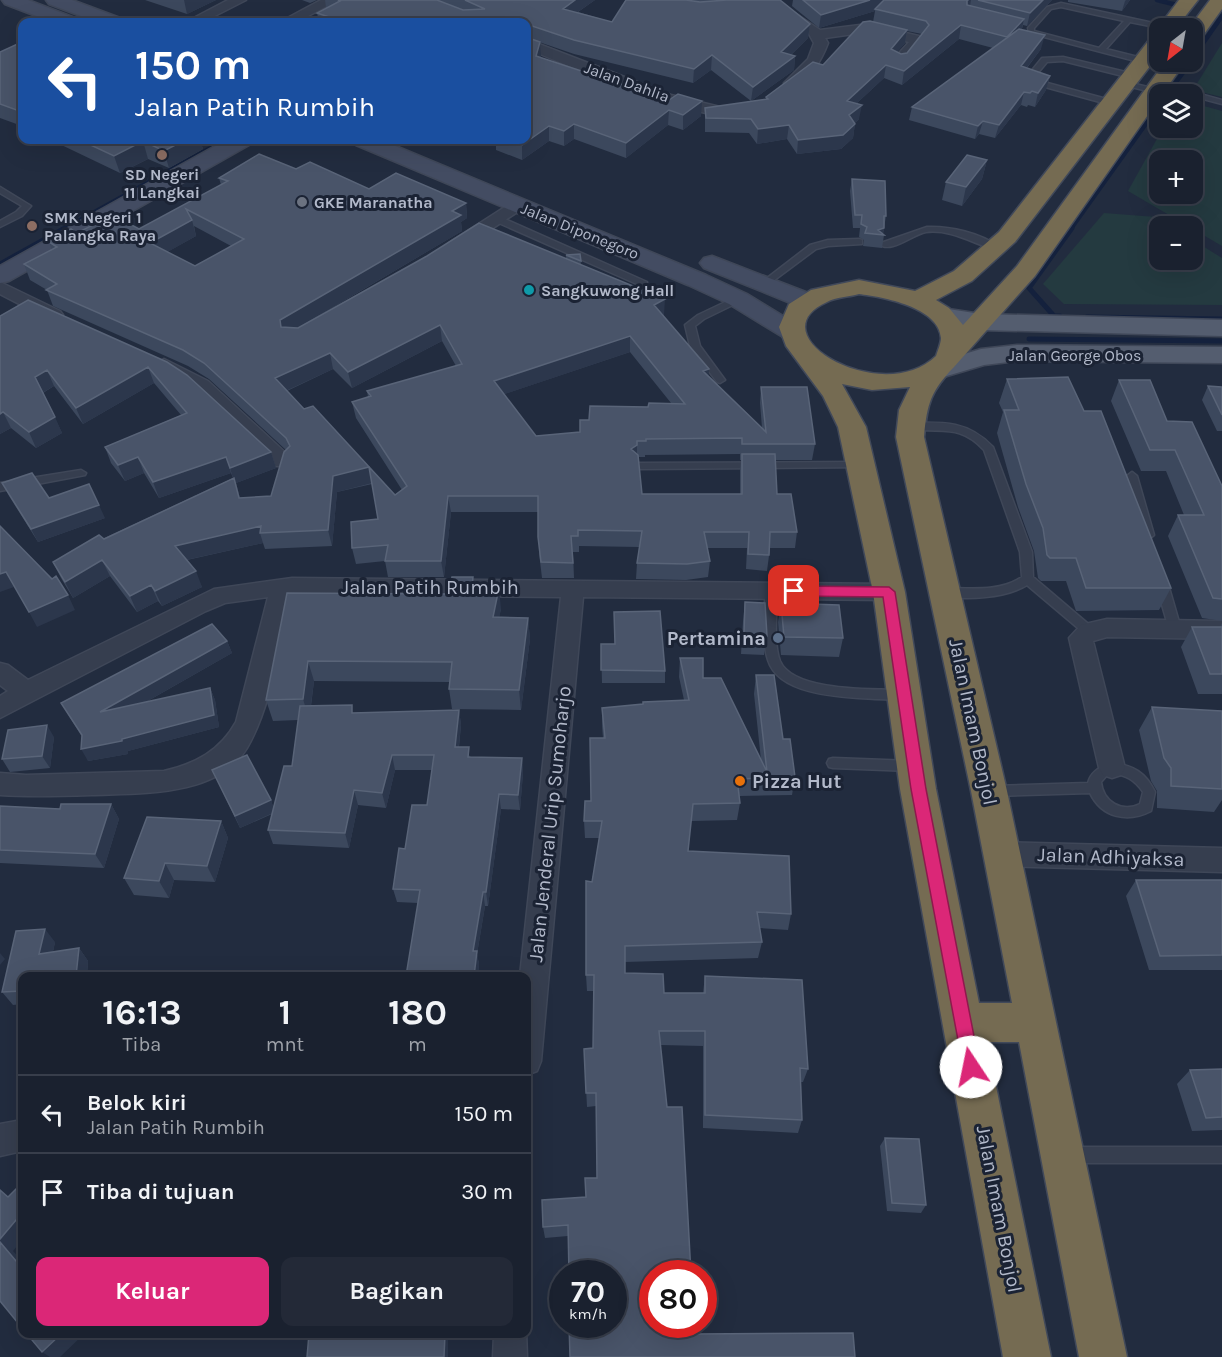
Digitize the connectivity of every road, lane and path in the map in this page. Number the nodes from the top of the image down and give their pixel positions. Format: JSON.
{"nodes":[{"id":1,"x":10,"y":0,"type":"edge"},
{"id":2,"x":56,"y":0,"type":"edge"},
{"id":3,"x":239,"y":0,"type":"edge"},
{"id":4,"x":294,"y":0,"type":"edge"},
{"id":5,"x":331,"y":0,"type":"edge"},
{"id":6,"x":793,"y":0,"type":"edge"},
{"id":7,"x":1189,"y":0,"type":"edge"},
{"id":8,"x":1219,"y":0,"type":"edge"},
{"id":9,"x":315,"y":8,"type":"junction"},
{"id":10,"x":57,"y":18,"type":"edge"},
{"id":11,"x":103,"y":18,"type":"edge"},
{"id":12,"x":202,"y":18,"type":"edge"},
{"id":13,"x":295,"y":18,"type":"edge"},
{"id":14,"x":1175,"y":18,"type":"edge"},
{"id":15,"x":1128,"y":20,"type":"junction"},
{"id":16,"x":1203,"y":22,"type":"edge"},
{"id":17,"x":1149,"y":24,"type":"edge"},
{"id":18,"x":1021,"y":29,"type":"edge"},
{"id":19,"x":1031,"y":32,"type":"junction"},
{"id":20,"x":817,"y":35,"type":"junction"},
{"id":21,"x":531,"y":45,"type":"edge"},
{"id":22,"x":1101,"y":50,"type":"junction"},
{"id":23,"x":1149,"y":53,"type":"edge"},
{"id":24,"x":898,"y":63,"type":"edge"},
{"id":25,"x":1133,"y":73,"type":"junction"},
{"id":26,"x":1149,"y":85,"type":"edge"},
{"id":27,"x":776,"y":96,"type":"edge"},
{"id":28,"x":1203,"y":97,"type":"edge"},
{"id":29,"x":1149,"y":102,"type":"edge"},
{"id":30,"x":1222,"y":102,"type":"edge"},
{"id":31,"x":1111,"y":103,"type":"junction"},
{"id":32,"x":757,"y":106,"type":"edge"},
{"id":33,"x":234,"y":144,"type":"edge"},
{"id":34,"x":373,"y":144,"type":"edge"},
{"id":35,"x":424,"y":144,"type":"edge"},
{"id":36,"x":0,"y":189,"type":"edge"},
{"id":37,"x":516,"y":205,"type":"junction"},
{"id":38,"x":0,"y":224,"type":"edge"},
{"id":39,"x":487,"y":227,"type":"junction"},
{"id":40,"x":1001,"y":242,"type":"junction"},
{"id":41,"x":859,"y":243,"type":"dead end"},
{"id":42,"x":882,"y":244,"type":"edge"},
{"id":43,"x":1043,"y":246,"type":"junction"},
{"id":44,"x":439,"y":255,"type":"edge"},
{"id":45,"x":0,"y":276,"type":"edge"},
{"id":46,"x":762,"y":285,"type":"junction"},
{"id":47,"x":0,"y":287,"type":"edge"},
{"id":48,"x":618,"y":289,"type":"edge"},
{"id":49,"x":738,"y":299,"type":"junction"},
{"id":50,"x":918,"y":299,"type":"junction"},
{"id":51,"x":807,"y":301,"type":"junction"},
{"id":52,"x":942,"y":316,"type":"junction"},
{"id":53,"x":981,"y":322,"type":"junction"},
{"id":54,"x":75,"y":325,"type":"edge"},
{"id":55,"x":1222,"y":327,"type":"edge"},
{"id":56,"x":792,"y":332,"type":"junction"},
{"id":57,"x":1222,"y":356,"type":"edge"},
{"id":58,"x":151,"y":359,"type":"edge"},
{"id":59,"x":813,"y":362,"type":"junction"},
{"id":60,"x":940,"y":364,"type":"junction"},
{"id":61,"x":720,"y":380,"type":"dead end"},
{"id":62,"x":911,"y":426,"type":"junction"},
{"id":63,"x":282,"y":461,"type":"edge"},
{"id":64,"x":860,"y":465,"type":"junction"},
{"id":65,"x":638,"y":466,"type":"edge"},
{"id":66,"x":81,"y":473,"type":"dead end"},
{"id":67,"x":1132,"y":476,"type":"dead end"},
{"id":68,"x":0,"y":487,"type":"edge"},
{"id":69,"x":1154,"y":552,"type":"edge"},
{"id":70,"x":1160,"y":574,"type":"edge"},
{"id":71,"x":1028,"y":579,"type":"junction"},
{"id":72,"x":282,"y":588,"type":"junction"},
{"id":73,"x":573,"y":588,"type":"junction"},
{"id":74,"x":771,"y":591,"type":"junction"},
{"id":75,"x":889,"y":592,"type":"junction"},
{"id":76,"x":945,"y":592,"type":"junction"},
{"id":77,"x":1175,"y":629,"type":"junction"},
{"id":78,"x":1222,"y":630,"type":"edge"},
{"id":79,"x":1089,"y":631,"type":"junction"},
{"id":80,"x":0,"y":672,"type":"edge"},
{"id":81,"x":26,"y":692,"type":"junction"},
{"id":82,"x":904,"y":695,"type":"junction"},
{"id":83,"x":0,"y":708,"type":"edge"},
{"id":84,"x":833,"y":763,"type":"dead end"},
{"id":85,"x":915,"y":766,"type":"junction"},
{"id":86,"x":1112,"y":768,"type":"junction"},
{"id":87,"x":0,"y":784,"type":"edge"},
{"id":88,"x":1093,"y":788,"type":"junction"},
{"id":89,"x":989,"y":791,"type":"junction"},
{"id":90,"x":1000,"y":854,"type":"junction"},
{"id":91,"x":1222,"y":860,"type":"edge"},
{"id":92,"x":531,"y":1011,"type":"edge"},
{"id":93,"x":963,"y":1022,"type":"junction"},
{"id":94,"x":1034,"y":1023,"type":"junction"},
{"id":95,"x":18,"y":1137,"type":"edge"},
{"id":96,"x":0,"y":1140,"type":"edge"},
{"id":97,"x":1062,"y":1155,"type":"junction"},
{"id":98,"x":1222,"y":1155,"type":"edge"},
{"id":99,"x":511,"y":1338,"type":"edge"},
{"id":100,"x":510,"y":1357,"type":"edge"},
{"id":101,"x":1027,"y":1357,"type":"edge"},
{"id":102,"x":1103,"y":1357,"type":"edge"}],
"edges":[{"from":1,"to":10,"type":"main road"},
{"from":2,"to":11,"type":"main road"},
{"from":3,"to":12,"type":"street"},
{"from":4,"to":9,"type":"street"},
{"from":5,"to":9,"type":"street"},
{"from":6,"to":20,"type":"street"},
{"from":7,"to":14,"type":"highway"},
{"from":8,"to":16,"type":"highway"},
{"from":9,"to":13,"type":"street"},
{"from":15,"to":17,"type":"lane"},
{"from":15,"to":19,"type":"lane"},
{"from":15,"to":22,"type":"lane"},
{"from":18,"to":19,"type":"lane"},
{"from":19,"to":22,"type":"lane"},
{"from":20,"to":24,"type":"street"},
{"from":20,"to":27,"type":"street"},
{"from":21,"to":32,"type":"street","name":"Jalan Dahlia"},
{"from":22,"to":25,"type":"lane"},
{"from":23,"to":25,"type":"highway"},
{"from":25,"to":26,"type":"lane"},
{"from":25,"to":31,"type":"highway"},
{"from":25,"to":31,"type":"lane"},
{"from":28,"to":30,"type":"lane"},
{"from":29,"to":43,"type":"highway"},
{"from":31,"to":40,"type":"highway"},
{"from":33,"to":45,"type":"main road"},
{"from":34,"to":37,"type":"main road","name":"Jalan Diponegoro"},
{"from":35,"to":46,"type":"main road","name":"Jalan Diponegoro"},
{"from":36,"to":38,"type":"lane"},
{"from":37,"to":39,"type":"street"},
{"from":37,"to":49,"type":"main road","name":"Jalan Diponegoro"},
{"from":39,"to":44,"type":"street"},
{"from":39,"to":48,"type":"lane"},
{"from":40,"to":42,"type":"lane"},
{"from":40,"to":43,"type":"highway"},
{"from":40,"to":50,"type":"highway"},
{"from":41,"to":46,"type":"lane"},
{"from":43,"to":53,"type":"highway"},
{"from":46,"to":51,"type":"main road","name":"Jalan Diponegoro"},
{"from":47,"to":54,"type":"street"},
{"from":49,"to":56,"type":"main road","name":"Jalan Diponegoro"},
{"from":49,"to":61,"type":"lane"},
{"from":50,"to":51,"type":"highway"},
{"from":50,"to":52,"type":"highway"},
{"from":51,"to":56,"type":"highway"},
{"from":52,"to":53,"type":"main road","name":"Jalan George Obos"},
{"from":52,"to":60,"type":"highway"},
{"from":53,"to":55,"type":"main road","name":"Jalan George Obos"},
{"from":53,"to":60,"type":"highway"},
{"from":56,"to":59,"type":"highway"},
{"from":57,"to":60,"type":"main road","name":"Jalan George Obos"},
{"from":58,"to":63,"type":"street"},
{"from":59,"to":60,"type":"highway"},
{"from":59,"to":64,"type":"highway","name":"Jalan Imam Bonjol"},
{"from":60,"to":62,"type":"highway","name":"Jalan Imam Bonjol"},
{"from":62,"to":71,"type":"lane"},
{"from":62,"to":76,"type":"highway","name":"Jalan Imam Bonjol"},
{"from":64,"to":65,"type":"lane"},
{"from":64,"to":75,"type":"highway","name":"Jalan Imam Bonjol"},
{"from":66,"to":68,"type":"lane"},
{"from":67,"to":69,"type":"lane"},
{"from":70,"to":77,"type":"lane"},
{"from":71,"to":76,"type":"lane"},
{"from":71,"to":79,"type":"lane"},
{"from":72,"to":73,"type":"street","name":"Jalan Patih Rumbih"},
{"from":72,"to":81,"type":"street","name":"Jalan Patih Rumbih"},
{"from":72,"to":87,"type":"street"},
{"from":73,"to":74,"type":"street","name":"Jalan Patih Rumbih"},
{"from":73,"to":92,"type":"street","name":"Jalan Jenderal Urip Sumoharjo"},
{"from":74,"to":75,"type":"street","name":"Jalan Patih Rumbih"},
{"from":74,"to":82,"type":"lane"},
{"from":75,"to":82,"type":"highway","name":"Jalan Imam Bonjol"},
{"from":76,"to":89,"type":"highway","name":"Jalan Imam Bonjol"},
{"from":77,"to":78,"type":"street"},
{"from":77,"to":79,"type":"street"},
{"from":79,"to":86,"type":"street"},
{"from":80,"to":81,"type":"street"},
{"from":81,"to":83,"type":"street","name":"Jalan Patih Rumbih"},
{"from":82,"to":85,"type":"highway","name":"Jalan Imam Bonjol"},
{"from":84,"to":85,"type":"lane"},
{"from":85,"to":93,"type":"highway","name":"Jalan Imam Bonjol"},
{"from":86,"to":88,"type":"lane"},
{"from":86,"to":88,"type":"lane"},
{"from":88,"to":89,"type":"lane"},
{"from":89,"to":90,"type":"highway","name":"Jalan Imam Bonjol"},
{"from":90,"to":91,"type":"street","name":"Jalan Adhiyaksa"},
{"from":90,"to":94,"type":"highway","name":"Jalan Imam Bonjol"},
{"from":93,"to":94,"type":"highway"},
{"from":93,"to":101,"type":"highway","name":"Jalan Imam Bonjol"},
{"from":94,"to":97,"type":"highway","name":"Jalan Imam Bonjol"},
{"from":95,"to":96,"type":"street"},
{"from":97,"to":98,"type":"lane"},
{"from":97,"to":102,"type":"highway","name":"Jalan Imam Bonjol"},
{"from":99,"to":100,"type":"street"}]}
